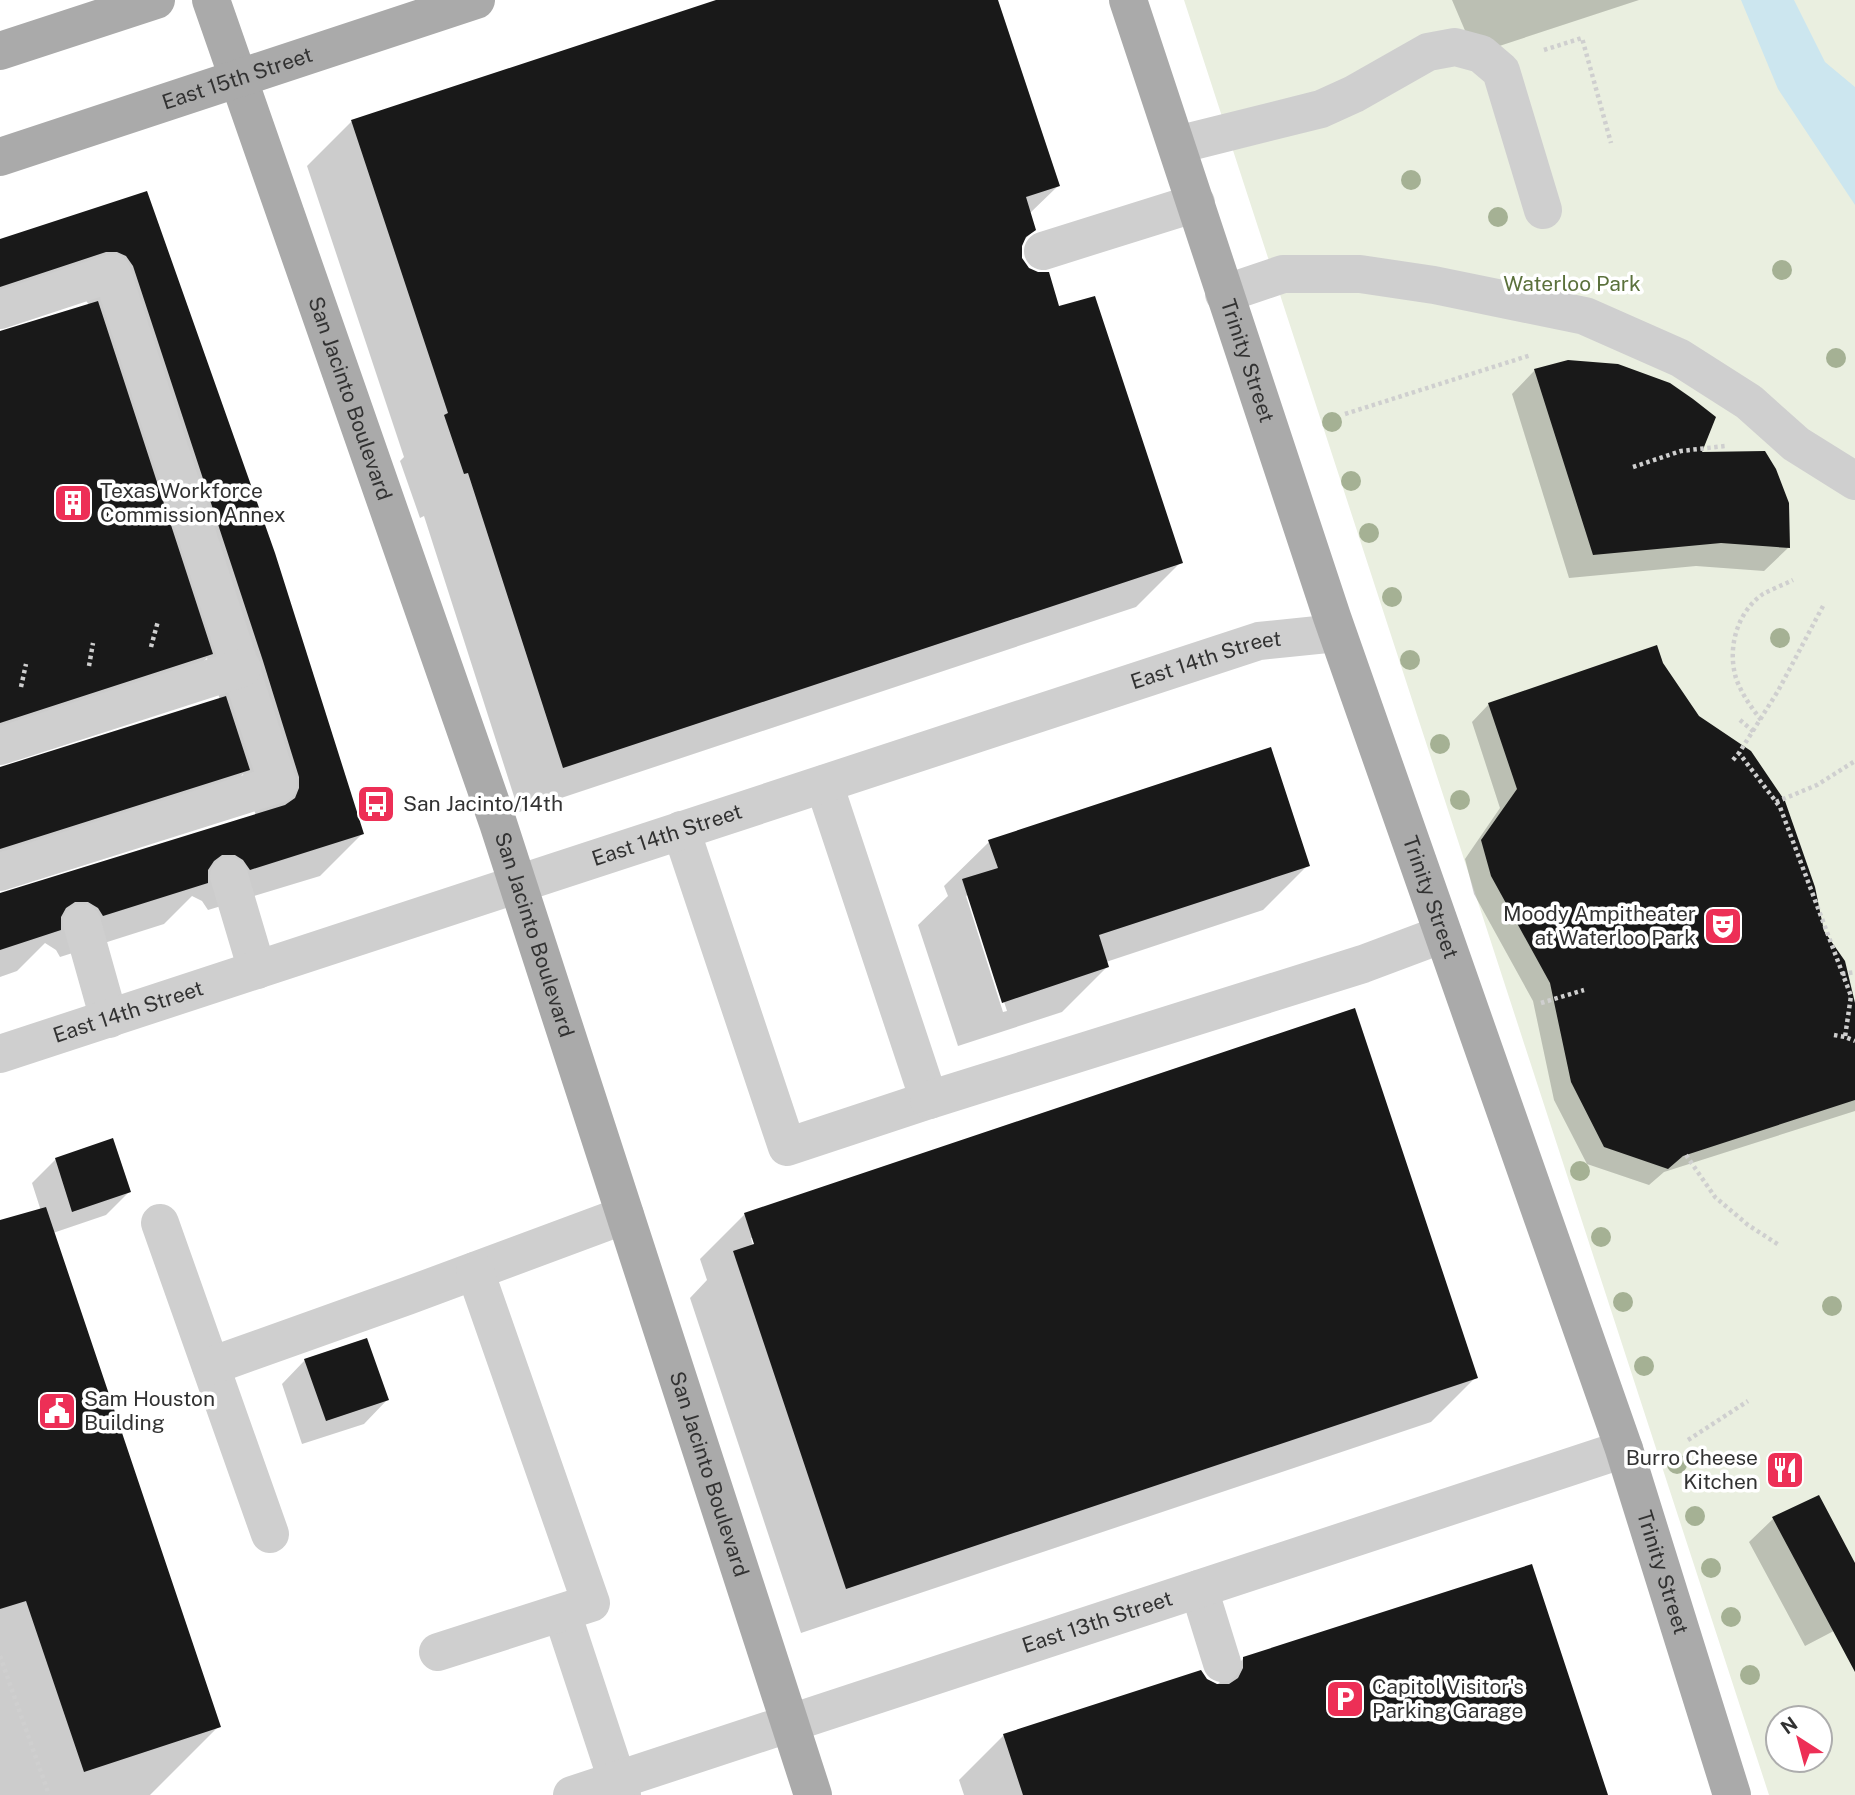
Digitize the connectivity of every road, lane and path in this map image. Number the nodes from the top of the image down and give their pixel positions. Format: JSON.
{"nodes":[{"id":1,"x":156,"y":0,"type":"edge"},
{"id":2,"x":211,"y":0,"type":"edge"},
{"id":3,"x":476,"y":0,"type":"edge"},
{"id":4,"x":1128,"y":0,"type":"edge"},
{"id":5,"x":0,"y":51,"type":"edge"},
{"id":6,"x":238,"y":79,"type":"junction"},
{"id":7,"x":1177,"y":145,"type":"junction"},
{"id":8,"x":0,"y":157,"type":"edge"},
{"id":9,"x":1196,"y":203,"type":"junction"},
{"id":10,"x":1543,"y":211,"type":"dead end"},
{"id":11,"x":1043,"y":251,"type":"dead end"},
{"id":12,"x":1224,"y":294,"type":"junction"},
{"id":13,"x":0,"y":310,"type":"edge"},
{"id":14,"x":1540,"y":352,"type":"dead end"},
{"id":15,"x":1345,"y":414,"type":"dead end"},
{"id":16,"x":1706,"y":447,"type":"dead end"},
{"id":17,"x":1633,"y":467,"type":"dead end"},
{"id":18,"x":1855,"y":481,"type":"edge"},
{"id":19,"x":1793,"y":580,"type":"dead end"},
{"id":20,"x":1823,"y":606,"type":"dead end"},
{"id":21,"x":1337,"y":633,"type":"junction"},
{"id":22,"x":242,"y":668,"type":"junction"},
{"id":23,"x":1740,"y":720,"type":"dead end"},
{"id":24,"x":1760,"y":720,"type":"junction"},
{"id":25,"x":1754,"y":732,"type":"junction"},
{"id":26,"x":0,"y":746,"type":"edge"},
{"id":27,"x":1739,"y":753,"type":"junction"},
{"id":28,"x":1733,"y":760,"type":"dead end"},
{"id":29,"x":1855,"y":761,"type":"edge"},
{"id":30,"x":824,"y":784,"type":"junction"},
{"id":31,"x":1776,"y":802,"type":"junction"},
{"id":32,"x":681,"y":830,"type":"junction"},
{"id":33,"x":0,"y":872,"type":"edge"},
{"id":34,"x":229,"y":876,"type":"dead end"},
{"id":35,"x":518,"y":884,"type":"junction"},
{"id":36,"x":82,"y":923,"type":"dead end"},
{"id":37,"x":1443,"y":934,"type":"junction"},
{"id":38,"x":257,"y":970,"type":"junction"},
{"id":39,"x":1855,"y":972,"type":"edge"},
{"id":40,"x":1842,"y":974,"type":"junction"},
{"id":41,"x":1584,"y":989,"type":"dead end"},
{"id":42,"x":1541,"y":1003,"type":"dead end"},
{"id":43,"x":109,"y":1018,"type":"junction"},
{"id":44,"x":1834,"y":1035,"type":"dead end"},
{"id":45,"x":1845,"y":1037,"type":"junction"},
{"id":46,"x":1855,"y":1041,"type":"edge"},
{"id":47,"x":0,"y":1054,"type":"edge"},
{"id":48,"x":929,"y":1100,"type":"junction"},
{"id":49,"x":1686,"y":1155,"type":"dead end"},
{"id":50,"x":625,"y":1215,"type":"junction"},
{"id":51,"x":160,"y":1223,"type":"dead end"},
{"id":52,"x":1779,"y":1245,"type":"dead end"},
{"id":53,"x":475,"y":1270,"type":"junction"},
{"id":54,"x":211,"y":1366,"type":"junction"},
{"id":55,"x":1748,"y":1401,"type":"dead end"},
{"id":56,"x":1688,"y":1440,"type":"dead end"},
{"id":57,"x":1624,"y":1449,"type":"junction"},
{"id":58,"x":270,"y":1534,"type":"dead end"},
{"id":59,"x":1199,"y":1589,"type":"junction"},
{"id":60,"x":562,"y":1613,"type":"junction"},
{"id":61,"x":438,"y":1652,"type":"dead end"},
{"id":62,"x":0,"y":1656,"type":"edge"},
{"id":63,"x":1223,"y":1663,"type":"dead end"},
{"id":64,"x":790,"y":1723,"type":"junction"},
{"id":65,"x":620,"y":1787,"type":"edge"},
{"id":66,"x":49,"y":1795,"type":"edge"},
{"id":67,"x":572,"y":1795,"type":"edge"},
{"id":68,"x":813,"y":1795,"type":"edge"},
{"id":69,"x":1732,"y":1795,"type":"edge"}],
"edges":[{"from":1,"to":5,"type":"main road"},
{"from":2,"to":6,"type":"main road","name":"San Jacinto Boulevard"},
{"from":3,"to":6,"type":"main road","name":"East 15th Street"},
{"from":4,"to":7,"type":"main road","name":"Trinity Street"},
{"from":6,"to":8,"type":"main road","name":"East 15th Street"},
{"from":6,"to":35,"type":"main road","name":"San Jacinto Boulevard"},
{"from":7,"to":9,"type":"main road","name":"Trinity Street"},
{"from":7,"to":10,"type":"street"},
{"from":9,"to":11,"type":"street"},
{"from":9,"to":12,"type":"main road","name":"Trinity Street"},
{"from":12,"to":18,"type":"street"},
{"from":12,"to":21,"type":"main road","name":"Trinity Street"},
{"from":13,"to":22,"type":"street"},
{"from":14,"to":15,"type":"path"},
{"from":16,"to":17,"type":"path"},
{"from":19,"to":24,"type":"path"},
{"from":20,"to":24,"type":"path"},
{"from":21,"to":30,"type":"street","name":"East 14th Street"},
{"from":21,"to":37,"type":"main road","name":"Trinity Street"},
{"from":22,"to":26,"type":"street"},
{"from":22,"to":33,"type":"street"},
{"from":23,"to":25,"type":"path"},
{"from":24,"to":25,"type":"path"},
{"from":25,"to":27,"type":"path"},
{"from":27,"to":28,"type":"path"},
{"from":27,"to":31,"type":"path"},
{"from":29,"to":31,"type":"path"},
{"from":30,"to":32,"type":"street","name":"East 14th Street"},
{"from":30,"to":48,"type":"street"},
{"from":31,"to":40,"type":"path"},
{"from":32,"to":35,"type":"street","name":"East 14th Street"},
{"from":32,"to":48,"type":"street"},
{"from":34,"to":38,"type":"street"},
{"from":35,"to":38,"type":"street","name":"East 14th Street"},
{"from":35,"to":50,"type":"main road","name":"San Jacinto Boulevard"},
{"from":36,"to":43,"type":"street"},
{"from":37,"to":48,"type":"street"},
{"from":37,"to":57,"type":"main road","name":"Trinity Street"},
{"from":38,"to":43,"type":"street","name":"East 14th Street"},
{"from":39,"to":40,"type":"path"},
{"from":40,"to":45,"type":"path"},
{"from":41,"to":42,"type":"path"},
{"from":43,"to":47,"type":"street","name":"East 14th Street"},
{"from":44,"to":45,"type":"path"},
{"from":45,"to":46,"type":"path"},
{"from":49,"to":52,"type":"path"},
{"from":50,"to":53,"type":"street"},
{"from":50,"to":64,"type":"main road","name":"San Jacinto Boulevard"},
{"from":51,"to":54,"type":"street"},
{"from":53,"to":54,"type":"street"},
{"from":53,"to":60,"type":"street"},
{"from":54,"to":58,"type":"street"},
{"from":55,"to":56,"type":"path"},
{"from":57,"to":59,"type":"street","name":"East 13th Street"},
{"from":57,"to":69,"type":"main road","name":"Trinity Street"},
{"from":59,"to":63,"type":"street"},
{"from":59,"to":64,"type":"street","name":"East 13th Street"},
{"from":60,"to":61,"type":"street"},
{"from":60,"to":65,"type":"street"},
{"from":62,"to":66,"type":"path"},
{"from":64,"to":65,"type":"street","name":"East 13th Street"},
{"from":64,"to":68,"type":"main road","name":"San Jacinto Boulevard"},
{"from":65,"to":67,"type":"street","name":"East 13th Street"}]}
